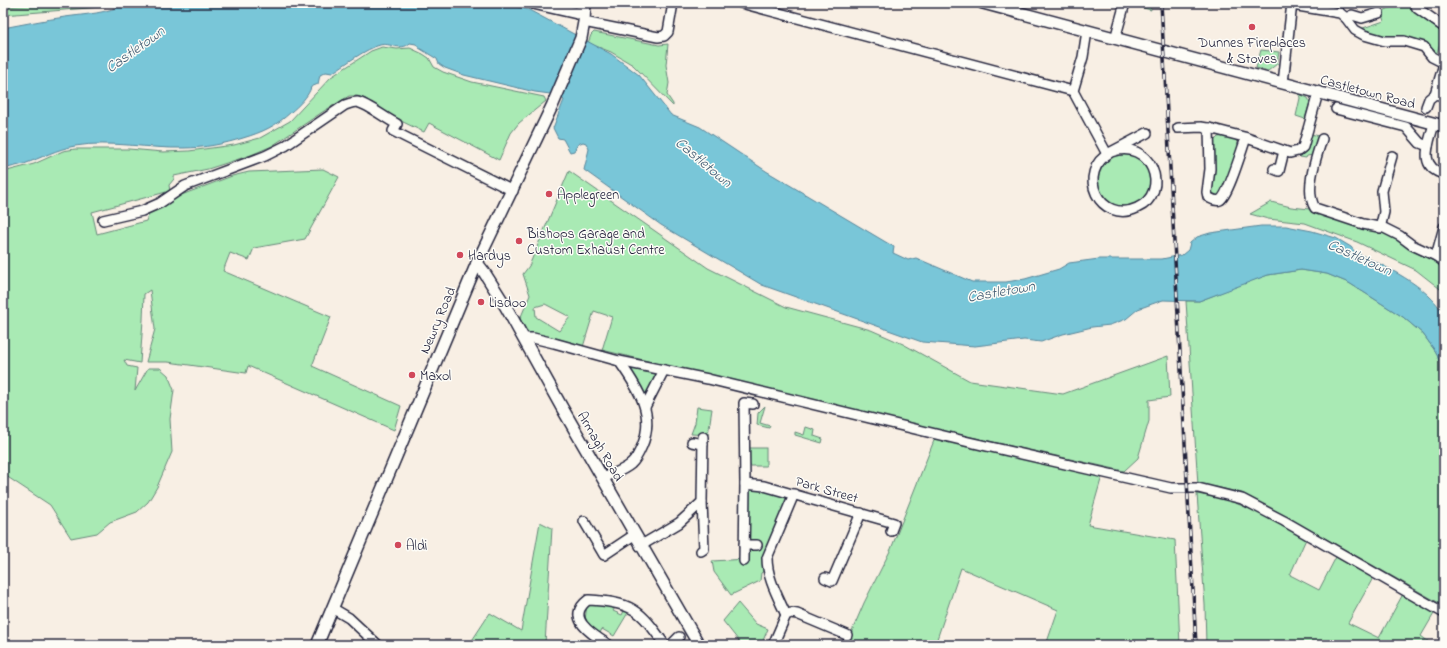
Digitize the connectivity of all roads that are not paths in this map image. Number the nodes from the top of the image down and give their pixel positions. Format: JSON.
{"nodes":[{"id":1,"x":533,"y":3,"type":"edge"},
{"id":2,"x":673,"y":3,"type":"edge"},
{"id":3,"x":741,"y":3,"type":"edge"},
{"id":4,"x":983,"y":3,"type":"edge"},
{"id":5,"x":1125,"y":3,"type":"edge"},
{"id":6,"x":1414,"y":3,"type":"edge"},
{"id":7,"x":1292,"y":4,"type":"edge"},
{"id":8,"x":584,"y":5,"type":"edge"},
{"id":9,"x":557,"y":7,"type":"edge"},
{"id":10,"x":1379,"y":13,"type":"dead end"},
{"id":11,"x":1346,"y":18,"type":"junction"},
{"id":12,"x":1444,"y":27,"type":"edge"},
{"id":13,"x":582,"y":31,"type":"junction"},
{"id":14,"x":1087,"y":31,"type":"junction"},
{"id":15,"x":1115,"y":39,"type":"junction"},
{"id":16,"x":1444,"y":63,"type":"edge"},
{"id":17,"x":1284,"y":83,"type":"junction"},
{"id":18,"x":1073,"y":91,"type":"junction"},
{"id":19,"x":1318,"y":93,"type":"junction"},
{"id":20,"x":1440,"y":95,"type":"edge"},
{"id":21,"x":1426,"y":107,"type":"dead end"},
{"id":22,"x":1336,"y":109,"type":"dead end"},
{"id":23,"x":1439,"y":125,"type":"edge"},
{"id":24,"x":1178,"y":128,"type":"dead end"},
{"id":25,"x":1209,"y":128,"type":"junction"},
{"id":26,"x":1147,"y":132,"type":"dead end"},
{"id":27,"x":1246,"y":138,"type":"junction"},
{"id":28,"x":1322,"y":139,"type":"dead end"},
{"id":29,"x":1428,"y":146,"type":"junction"},
{"id":30,"x":1284,"y":151,"type":"junction"},
{"id":31,"x":1109,"y":153,"type":"junction"},
{"id":32,"x":1392,"y":156,"type":"dead end"},
{"id":33,"x":1274,"y":170,"type":"dead end"},
{"id":34,"x":1444,"y":174,"type":"edge"},
{"id":35,"x":513,"y":191,"type":"junction"},
{"id":36,"x":103,"y":220,"type":"dead end"},
{"id":37,"x":1444,"y":227,"type":"edge"},
{"id":38,"x":1380,"y":228,"type":"junction"},
{"id":39,"x":1436,"y":256,"type":"junction"},
{"id":40,"x":1444,"y":262,"type":"edge"},
{"id":41,"x":477,"y":263,"type":"junction"},
{"id":42,"x":523,"y":338,"type":"junction"},
{"id":43,"x":619,"y":361,"type":"junction"},
{"id":44,"x":664,"y":370,"type":"junction"},
{"id":45,"x":753,"y":404,"type":"dead end"},
{"id":46,"x":645,"y":407,"type":"junction"},
{"id":47,"x":692,"y":442,"type":"dead end"},
{"id":48,"x":602,"y":478,"type":"junction"},
{"id":49,"x":745,"y":484,"type":"junction"},
{"id":50,"x":794,"y":494,"type":"junction"},
{"id":51,"x":702,"y":502,"type":"junction"},
{"id":52,"x":861,"y":513,"type":"junction"},
{"id":53,"x":584,"y":521,"type":"dead end"},
{"id":54,"x":891,"y":530,"type":"dead end"},
{"id":55,"x":634,"y":535,"type":"junction"},
{"id":56,"x":744,"y":545,"type":"junction"},
{"id":57,"x":757,"y":545,"type":"dead end"},
{"id":58,"x":640,"y":546,"type":"junction"},
{"id":59,"x":701,"y":551,"type":"dead end"},
{"id":60,"x":744,"y":561,"type":"dead end"},
{"id":61,"x":825,"y":578,"type":"dead end"},
{"id":62,"x":332,"y":608,"type":"junction"},
{"id":63,"x":1444,"y":612,"type":"edge"},
{"id":64,"x":786,"y":615,"type":"junction"},
{"id":65,"x":848,"y":635,"type":"dead end"},
{"id":66,"x":679,"y":637,"type":"dead end"},
{"id":67,"x":696,"y":644,"type":"edge"},
{"id":68,"x":317,"y":645,"type":"edge"},
{"id":69,"x":378,"y":645,"type":"edge"},
{"id":70,"x":608,"y":645,"type":"edge"},
{"id":71,"x":665,"y":645,"type":"edge"},
{"id":72,"x":671,"y":645,"type":"edge"},
{"id":73,"x":773,"y":645,"type":"edge"}],
"edges":[{"from":1,"to":9,"type":"main road"},
{"from":2,"to":13,"type":"street"},
{"from":3,"to":18,"type":"street"},
{"from":4,"to":14,"type":"main road","name":"Castletown Road"},
{"from":5,"to":15,"type":"street"},
{"from":6,"to":12,"type":"street"},
{"from":7,"to":11,"type":"street"},
{"from":7,"to":17,"type":"street"},
{"from":8,"to":9,"type":"main road"},
{"from":8,"to":13,"type":"main road"},
{"from":9,"to":13,"type":"main road"},
{"from":10,"to":11,"type":"street"},
{"from":11,"to":16,"type":"street"},
{"from":13,"to":35,"type":"main road","name":"Newry Road"},
{"from":14,"to":15,"type":"main road","name":"Castletown Road"},
{"from":14,"to":18,"type":"street"},
{"from":15,"to":17,"type":"main road","name":"Castletown Road"},
{"from":16,"to":20,"type":"street"},
{"from":17,"to":19,"type":"main road","name":"Castletown Road"},
{"from":18,"to":31,"type":"street"},
{"from":19,"to":23,"type":"main road","name":"Castletown Road"},
{"from":19,"to":30,"type":"street"},
{"from":20,"to":21,"type":"street"},
{"from":22,"to":29,"type":"street"},
{"from":23,"to":29,"type":"street"},
{"from":24,"to":25,"type":"street"},
{"from":25,"to":27,"type":"street"},
{"from":25,"to":27,"type":"street"},
{"from":26,"to":31,"type":"street"},
{"from":27,"to":30,"type":"street"},
{"from":28,"to":38,"type":"street"},
{"from":29,"to":34,"type":"street"},
{"from":30,"to":33,"type":"street"},
{"from":31,"to":31,"type":"street"},
{"from":32,"to":38,"type":"street"},
{"from":35,"to":36,"type":"street"},
{"from":35,"to":41,"type":"main road","name":"Newry Road"},
{"from":37,"to":39,"type":"street"},
{"from":38,"to":39,"type":"street"},
{"from":39,"to":40,"type":"street"},
{"from":41,"to":42,"type":"main road","name":"Armagh Road"},
{"from":41,"to":62,"type":"main road","name":"Newry Road"},
{"from":42,"to":43,"type":"street"},
{"from":42,"to":48,"type":"main road","name":"Armagh Road"},
{"from":43,"to":44,"type":"street"},
{"from":43,"to":46,"type":"street"},
{"from":44,"to":46,"type":"street"},
{"from":44,"to":63,"type":"street"},
{"from":45,"to":49,"type":"street"},
{"from":46,"to":48,"type":"street"},
{"from":47,"to":51,"type":"street"},
{"from":48,"to":55,"type":"main road","name":"Armagh Road"},
{"from":49,"to":50,"type":"street","name":"Park Street"},
{"from":49,"to":56,"type":"street"},
{"from":50,"to":52,"type":"street","name":"Park Street"},
{"from":50,"to":64,"type":"street"},
{"from":51,"to":58,"type":"street"},
{"from":51,"to":59,"type":"street"},
{"from":52,"to":54,"type":"street","name":"Park Street"},
{"from":52,"to":61,"type":"street"},
{"from":53,"to":55,"type":"street"},
{"from":55,"to":58,"type":"main road","name":"Armagh Road"},
{"from":56,"to":57,"type":"street"},
{"from":56,"to":60,"type":"street"},
{"from":58,"to":67,"type":"main road","name":"Armagh Road"},
{"from":62,"to":68,"type":"main road","name":"Newry Road"},
{"from":62,"to":69,"type":"street"},
{"from":64,"to":65,"type":"street"},
{"from":64,"to":73,"type":"street"},
{"from":66,"to":72,"type":"street"},
{"from":70,"to":71,"type":"street"}]}
